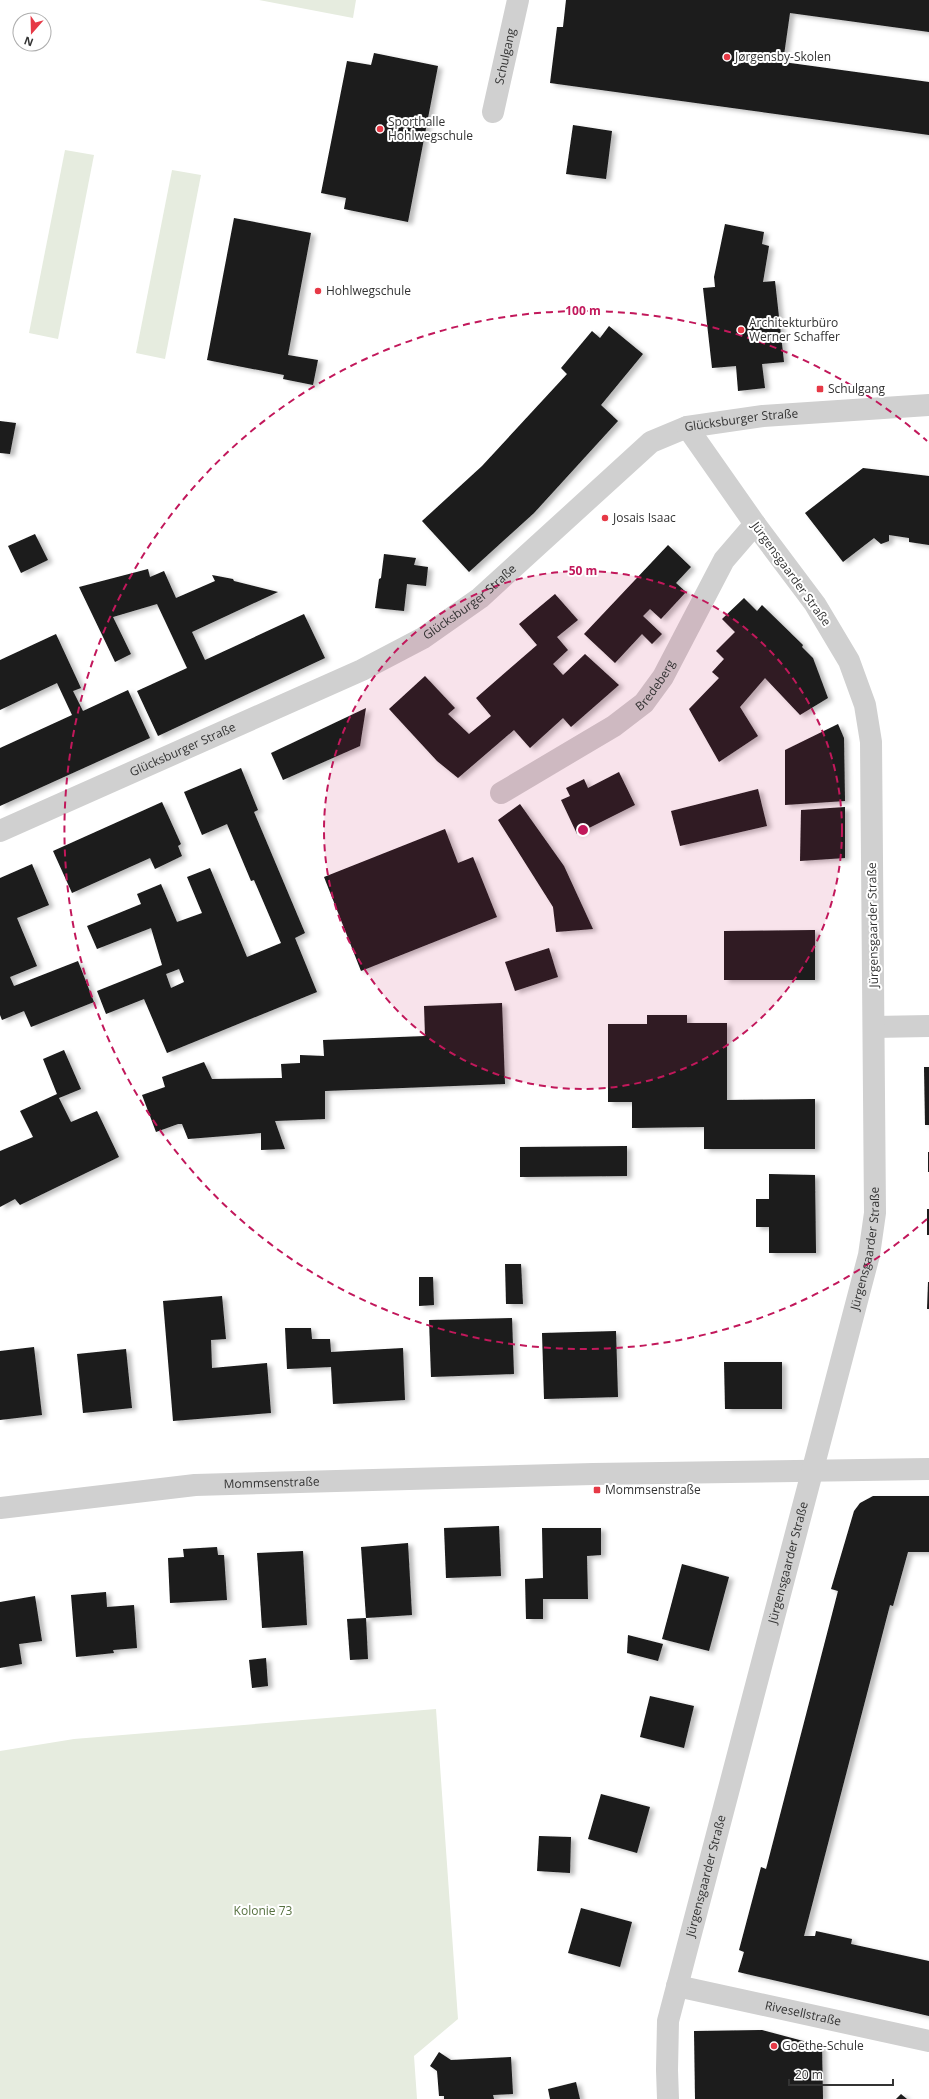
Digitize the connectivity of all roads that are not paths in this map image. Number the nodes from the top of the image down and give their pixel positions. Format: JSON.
{"nodes":[{"id":1,"x":518,"y":0,"type":"edge"},
{"id":2,"x":493,"y":112,"type":"dead end"},
{"id":3,"x":929,"y":405,"type":"edge"},
{"id":4,"x":687,"y":427,"type":"junction"},
{"id":5,"x":755,"y":524,"type":"junction"},
{"id":6,"x":501,"y":793,"type":"dead end"},
{"id":7,"x":0,"y":831,"type":"edge"},
{"id":8,"x":929,"y":1026,"type":"edge"},
{"id":9,"x":874,"y":1027,"type":"junction"},
{"id":10,"x":929,"y":1469,"type":"edge"},
{"id":11,"x":813,"y":1471,"type":"junction"},
{"id":12,"x":0,"y":1508,"type":"edge"},
{"id":13,"x":677,"y":1986,"type":"junction"},
{"id":14,"x":929,"y":2041,"type":"edge"},
{"id":15,"x":668,"y":2099,"type":"edge"}],
"edges":[{"from":1,"to":2,"type":"street","name":"Schulgang"},
{"from":3,"to":4,"type":"street","name":"Glücksburger Straße"},
{"from":4,"to":5,"type":"street","name":"Jürgensgaarder Straße"},
{"from":4,"to":7,"type":"street","name":"Glücksburger Straße"},
{"from":5,"to":6,"type":"street","name":"Bredeberg"},
{"from":5,"to":9,"type":"street","name":"Jürgensgaarder Straße"},
{"from":8,"to":9,"type":"street"},
{"from":9,"to":11,"type":"street","name":"Jürgensgaarder Straße"},
{"from":10,"to":11,"type":"street","name":"Mommsenstraße"},
{"from":11,"to":12,"type":"street","name":"Mommsenstraße"},
{"from":11,"to":13,"type":"street","name":"Jürgensgaarder Straße"},
{"from":13,"to":14,"type":"street","name":"Rivesellstraße"},
{"from":13,"to":15,"type":"street","name":"Jürgensgaarder Straße"}]}
